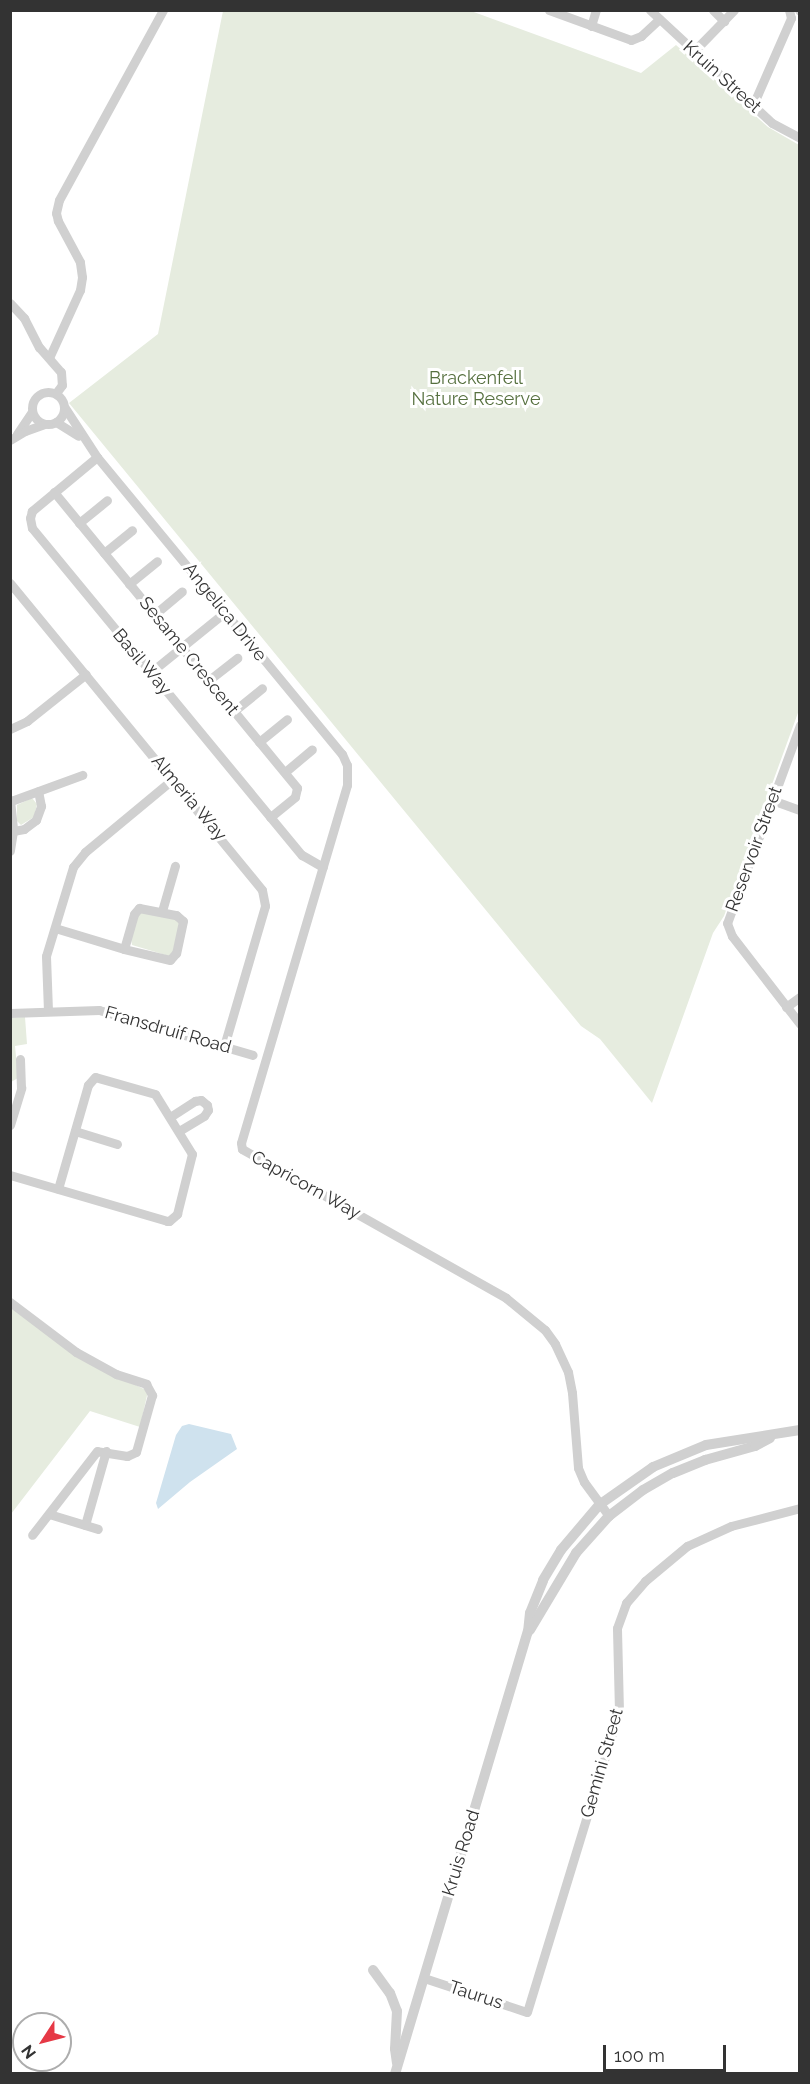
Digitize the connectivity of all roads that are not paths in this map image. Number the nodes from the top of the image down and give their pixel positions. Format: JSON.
{"nodes":[{"id":1,"x":163,"y":10,"type":"edge"},
{"id":2,"x":549,"y":10,"type":"edge"},
{"id":3,"x":596,"y":10,"type":"edge"},
{"id":4,"x":650,"y":10,"type":"edge"},
{"id":5,"x":713,"y":10,"type":"edge"},
{"id":6,"x":734,"y":10,"type":"edge"},
{"id":7,"x":789,"y":10,"type":"edge"},
{"id":8,"x":659,"y":19,"type":"junction"},
{"id":9,"x":724,"y":21,"type":"junction"},
{"id":10,"x":591,"y":26,"type":"junction"},
{"id":11,"x":694,"y":51,"type":"junction"},
{"id":12,"x":753,"y":105,"type":"junction"},
{"id":13,"x":800,"y":138,"type":"edge"},
{"id":14,"x":10,"y":303,"type":"edge"},
{"id":15,"x":49,"y":358,"type":"junction"},
{"id":16,"x":56,"y":393,"type":"junction"},
{"id":17,"x":65,"y":408,"type":"junction"},
{"id":18,"x":32,"y":412,"type":"junction"},
{"id":19,"x":56,"y":422,"type":"junction"},
{"id":20,"x":44,"y":424,"type":"junction"},
{"id":21,"x":13,"y":438,"type":"edge"},
{"id":22,"x":83,"y":439,"type":"junction"},
{"id":23,"x":97,"y":457,"type":"junction"},
{"id":24,"x":54,"y":492,"type":"junction"},
{"id":25,"x":107,"y":500,"type":"dead end"},
{"id":26,"x":79,"y":523,"type":"junction"},
{"id":27,"x":132,"y":530,"type":"dead end"},
{"id":28,"x":104,"y":553,"type":"junction"},
{"id":29,"x":157,"y":561,"type":"dead end"},
{"id":30,"x":10,"y":583,"type":"edge"},
{"id":31,"x":129,"y":584,"type":"junction"},
{"id":32,"x":182,"y":591,"type":"dead end"},
{"id":33,"x":225,"y":612,"type":"junction"},
{"id":34,"x":155,"y":614,"type":"junction"},
{"id":35,"x":182,"y":647,"type":"junction"},
{"id":36,"x":237,"y":658,"type":"dead end"},
{"id":37,"x":151,"y":672,"type":"junction"},
{"id":38,"x":86,"y":674,"type":"junction"},
{"id":39,"x":209,"y":680,"type":"junction"},
{"id":40,"x":262,"y":688,"type":"dead end"},
{"id":41,"x":234,"y":711,"type":"junction"},
{"id":42,"x":287,"y":719,"type":"dead end"},
{"id":43,"x":800,"y":725,"type":"edge"},
{"id":44,"x":10,"y":729,"type":"edge"},
{"id":45,"x":260,"y":742,"type":"junction"},
{"id":46,"x":312,"y":749,"type":"dead end"},
{"id":47,"x":348,"y":771,"type":"joint"},
{"id":48,"x":285,"y":772,"type":"junction"},
{"id":49,"x":82,"y":775,"type":"dead end"},
{"id":50,"x":173,"y":779,"type":"junction"},
{"id":51,"x":38,"y":791,"type":"junction"},
{"id":52,"x":11,"y":800,"type":"edge"},
{"id":53,"x":772,"y":800,"type":"junction"},
{"id":54,"x":800,"y":810,"type":"edge"},
{"id":55,"x":270,"y":817,"type":"junction"},
{"id":56,"x":13,"y":831,"type":"junction"},
{"id":57,"x":10,"y":850,"type":"edge"},
{"id":58,"x":175,"y":866,"type":"dead end"},
{"id":59,"x":323,"y":867,"type":"junction"},
{"id":60,"x":162,"y":911,"type":"junction"},
{"id":61,"x":55,"y":928,"type":"junction"},
{"id":62,"x":124,"y":949,"type":"junction"},
{"id":63,"x":800,"y":997,"type":"edge"},
{"id":64,"x":786,"y":1007,"type":"junction"},
{"id":65,"x":48,"y":1011,"type":"junction"},
{"id":66,"x":10,"y":1013,"type":"edge"},
{"id":67,"x":800,"y":1024,"type":"edge"},
{"id":68,"x":224,"y":1046,"type":"junction"},
{"id":69,"x":253,"y":1054,"type":"dead end"},
{"id":70,"x":20,"y":1059,"type":"dead end"},
{"id":71,"x":10,"y":1085,"type":"edge"},
{"id":72,"x":21,"y":1088,"type":"junction"},
{"id":73,"x":170,"y":1117,"type":"junction"},
{"id":74,"x":10,"y":1125,"type":"edge"},
{"id":75,"x":75,"y":1131,"type":"junction"},
{"id":76,"x":179,"y":1131,"type":"junction"},
{"id":77,"x":117,"y":1144,"type":"dead end"},
{"id":78,"x":10,"y":1175,"type":"edge"},
{"id":79,"x":58,"y":1189,"type":"junction"},
{"id":80,"x":10,"y":1302,"type":"edge"},
{"id":81,"x":800,"y":1430,"type":"edge"},
{"id":82,"x":772,"y":1436,"type":"junction"},
{"id":83,"x":106,"y":1451,"type":"junction"},
{"id":84,"x":599,"y":1505,"type":"junction"},
{"id":85,"x":800,"y":1508,"type":"edge"},
{"id":86,"x":49,"y":1514,"type":"junction"},
{"id":87,"x":609,"y":1516,"type":"junction"},
{"id":88,"x":85,"y":1525,"type":"junction"},
{"id":89,"x":98,"y":1529,"type":"dead end"},
{"id":90,"x":32,"y":1535,"type":"dead end"},
{"id":91,"x":528,"y":1632,"type":"junction"},
{"id":92,"x":373,"y":1970,"type":"dead end"},
{"id":93,"x":424,"y":1978,"type":"junction"},
{"id":94,"x":527,"y":2012,"type":"joint"},
{"id":95,"x":396,"y":2070,"type":"edge"}],
"edges":[{"from":1,"to":15,"type":"street"},
{"from":2,"to":10,"type":"street"},
{"from":3,"to":10,"type":"street"},
{"from":4,"to":8,"type":"street","name":"Kruin Street"},
{"from":5,"to":9,"type":"street"},
{"from":6,"to":9,"type":"street"},
{"from":7,"to":12,"type":"street"},
{"from":8,"to":10,"type":"street"},
{"from":8,"to":11,"type":"street","name":"Kruin Street"},
{"from":9,"to":11,"type":"street"},
{"from":11,"to":12,"type":"street","name":"Kruin Street"},
{"from":12,"to":13,"type":"street","name":"Kruin Street"},
{"from":14,"to":15,"type":"street"},
{"from":15,"to":16,"type":"street"},
{"from":16,"to":17,"type":"street"},
{"from":16,"to":18,"type":"street"},
{"from":17,"to":19,"type":"street"},
{"from":17,"to":22,"type":"street"},
{"from":18,"to":20,"type":"street"},
{"from":18,"to":21,"type":"street"},
{"from":19,"to":20,"type":"street"},
{"from":19,"to":22,"type":"street"},
{"from":20,"to":21,"type":"street"},
{"from":22,"to":23,"type":"street","name":"Angelica Drive"},
{"from":23,"to":24,"type":"street","name":"Basil Way"},
{"from":23,"to":33,"type":"street","name":"Angelica Drive"},
{"from":24,"to":26,"type":"street","name":"Sesame Crescent"},
{"from":24,"to":37,"type":"street","name":"Basil Way"},
{"from":25,"to":26,"type":"street"},
{"from":26,"to":28,"type":"street","name":"Sesame Crescent"},
{"from":27,"to":28,"type":"street"},
{"from":28,"to":31,"type":"street","name":"Sesame Crescent"},
{"from":29,"to":31,"type":"street"},
{"from":30,"to":38,"type":"street","name":"Almeria Way"},
{"from":31,"to":34,"type":"street","name":"Sesame Crescent"},
{"from":32,"to":34,"type":"street"},
{"from":33,"to":35,"type":"street"},
{"from":33,"to":47,"type":"street","name":"Angelica Drive"},
{"from":34,"to":35,"type":"street","name":"Sesame Crescent"},
{"from":35,"to":37,"type":"street"},
{"from":35,"to":39,"type":"street","name":"Sesame Crescent"},
{"from":36,"to":39,"type":"street"},
{"from":37,"to":55,"type":"street","name":"Basil Way"},
{"from":38,"to":44,"type":"street"},
{"from":38,"to":50,"type":"street","name":"Almeria Way"},
{"from":39,"to":41,"type":"street","name":"Sesame Crescent"},
{"from":40,"to":41,"type":"street"},
{"from":41,"to":45,"type":"street","name":"Sesame Crescent"},
{"from":42,"to":45,"type":"street"},
{"from":43,"to":53,"type":"street","name":"Reservoir Street"},
{"from":45,"to":48,"type":"street","name":"Sesame Crescent"},
{"from":46,"to":48,"type":"street"},
{"from":47,"to":59,"type":"street","name":"Capricorn Way"},
{"from":48,"to":55,"type":"street","name":"Sesame Crescent"},
{"from":49,"to":51,"type":"street"},
{"from":50,"to":61,"type":"street"},
{"from":50,"to":68,"type":"street","name":"Almeria Way"},
{"from":51,"to":52,"type":"street"},
{"from":51,"to":56,"type":"street"},
{"from":52,"to":56,"type":"street"},
{"from":53,"to":54,"type":"street"},
{"from":53,"to":64,"type":"street","name":"Reservoir Street"},
{"from":55,"to":59,"type":"street","name":"Basil Way"},
{"from":56,"to":57,"type":"street"},
{"from":58,"to":60,"type":"street"},
{"from":59,"to":84,"type":"street","name":"Capricorn Way"},
{"from":60,"to":62,"type":"street"},
{"from":60,"to":62,"type":"street"},
{"from":61,"to":62,"type":"street"},
{"from":61,"to":65,"type":"street"},
{"from":63,"to":64,"type":"street"},
{"from":64,"to":67,"type":"street","name":"Reservoir Street"},
{"from":65,"to":66,"type":"street","name":"Fransdruif Road"},
{"from":65,"to":68,"type":"street","name":"Fransdruif Road"},
{"from":68,"to":69,"type":"street","name":"Fransdruif Road"},
{"from":70,"to":72,"type":"street"},
{"from":71,"to":72,"type":"street"},
{"from":72,"to":74,"type":"street"},
{"from":73,"to":75,"type":"street"},
{"from":73,"to":76,"type":"street"},
{"from":73,"to":76,"type":"street"},
{"from":75,"to":77,"type":"street"},
{"from":75,"to":79,"type":"street"},
{"from":76,"to":79,"type":"street"},
{"from":78,"to":79,"type":"street"},
{"from":80,"to":83,"type":"street"},
{"from":81,"to":82,"type":"street","name":"Kruis Road"},
{"from":82,"to":84,"type":"street","name":"Kruis Road"},
{"from":82,"to":87,"type":"street","name":"Kruis Road"},
{"from":83,"to":86,"type":"street"},
{"from":83,"to":88,"type":"street"},
{"from":84,"to":87,"type":"street"},
{"from":84,"to":91,"type":"street","name":"Kruis Road"},
{"from":85,"to":94,"type":"street","name":"Gemini Street"},
{"from":86,"to":88,"type":"street"},
{"from":86,"to":90,"type":"street"},
{"from":87,"to":91,"type":"street","name":"Kruis Road"},
{"from":88,"to":89,"type":"street"},
{"from":91,"to":93,"type":"street","name":"Kruis Road"},
{"from":92,"to":95,"type":"street"},
{"from":93,"to":94,"type":"street","name":"Taurus"},
{"from":93,"to":95,"type":"street","name":"Kruis Road"}]}
